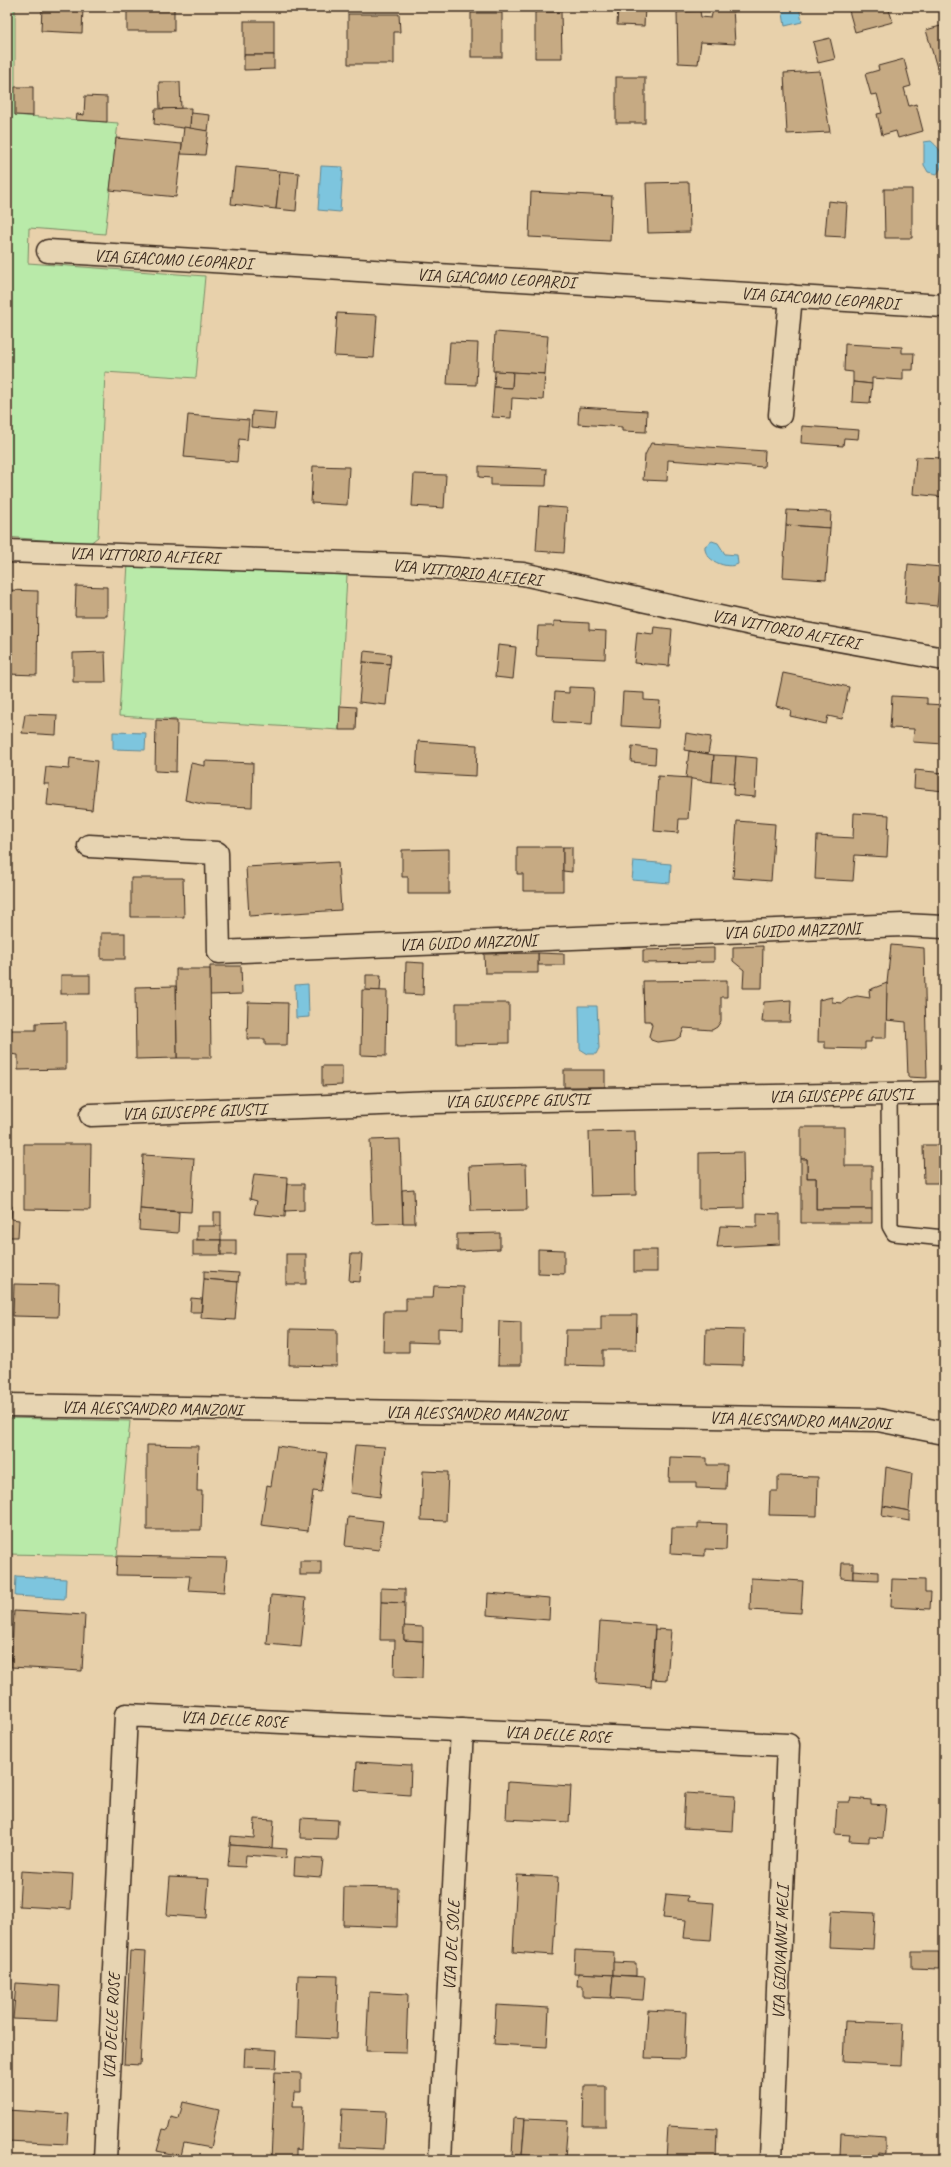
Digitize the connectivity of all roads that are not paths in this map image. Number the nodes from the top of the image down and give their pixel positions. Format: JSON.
{"nodes":[{"id":1,"x":48,"y":251,"type":"dead end"},
{"id":2,"x":790,"y":296,"type":"junction"},
{"id":3,"x":944,"y":306,"type":"edge"},
{"id":4,"x":780,"y":415,"type":"dead end"},
{"id":5,"x":7,"y":551,"type":"edge"},
{"id":6,"x":944,"y":659,"type":"edge"},
{"id":7,"x":89,"y":846,"type":"dead end"},
{"id":8,"x":944,"y":927,"type":"edge"},
{"id":9,"x":944,"y":1093,"type":"edge"},
{"id":10,"x":889,"y":1094,"type":"junction"},
{"id":11,"x":91,"y":1115,"type":"dead end"},
{"id":12,"x":944,"y":1238,"type":"edge"},
{"id":13,"x":7,"y":1405,"type":"edge"},
{"id":14,"x":944,"y":1433,"type":"edge"},
{"id":15,"x":462,"y":1730,"type":"junction"},
{"id":16,"x":788,"y":1745,"type":"joint"},
{"id":17,"x":105,"y":2160,"type":"edge"},
{"id":18,"x":440,"y":2160,"type":"edge"},
{"id":19,"x":771,"y":2160,"type":"edge"}],
"edges":[{"from":1,"to":2,"type":"street","name":"VIA GIACOMO LEOPARDI"},
{"from":2,"to":3,"type":"street","name":"VIA GIACOMO LEOPARDI"},
{"from":2,"to":4,"type":"street"},
{"from":5,"to":6,"type":"street","name":"VIA VITTORIO ALFIERI"},
{"from":7,"to":8,"type":"street","name":"VIA GUIDO MAZZONI"},
{"from":9,"to":10,"type":"street","name":"VIA GIUSEPPE GIUSTI"},
{"from":10,"to":11,"type":"street","name":"VIA GIUSEPPE GIUSTI"},
{"from":10,"to":12,"type":"lane"},
{"from":13,"to":14,"type":"street","name":"VIA ALESSANDRO MANZONI"},
{"from":15,"to":16,"type":"street","name":"VIA DELLE ROSE"},
{"from":15,"to":17,"type":"street","name":"VIA DELLE ROSE"},
{"from":15,"to":18,"type":"street","name":"VIA DEL SOLE"},
{"from":16,"to":19,"type":"street","name":"VIA GIOVANNI MELI"}]}
